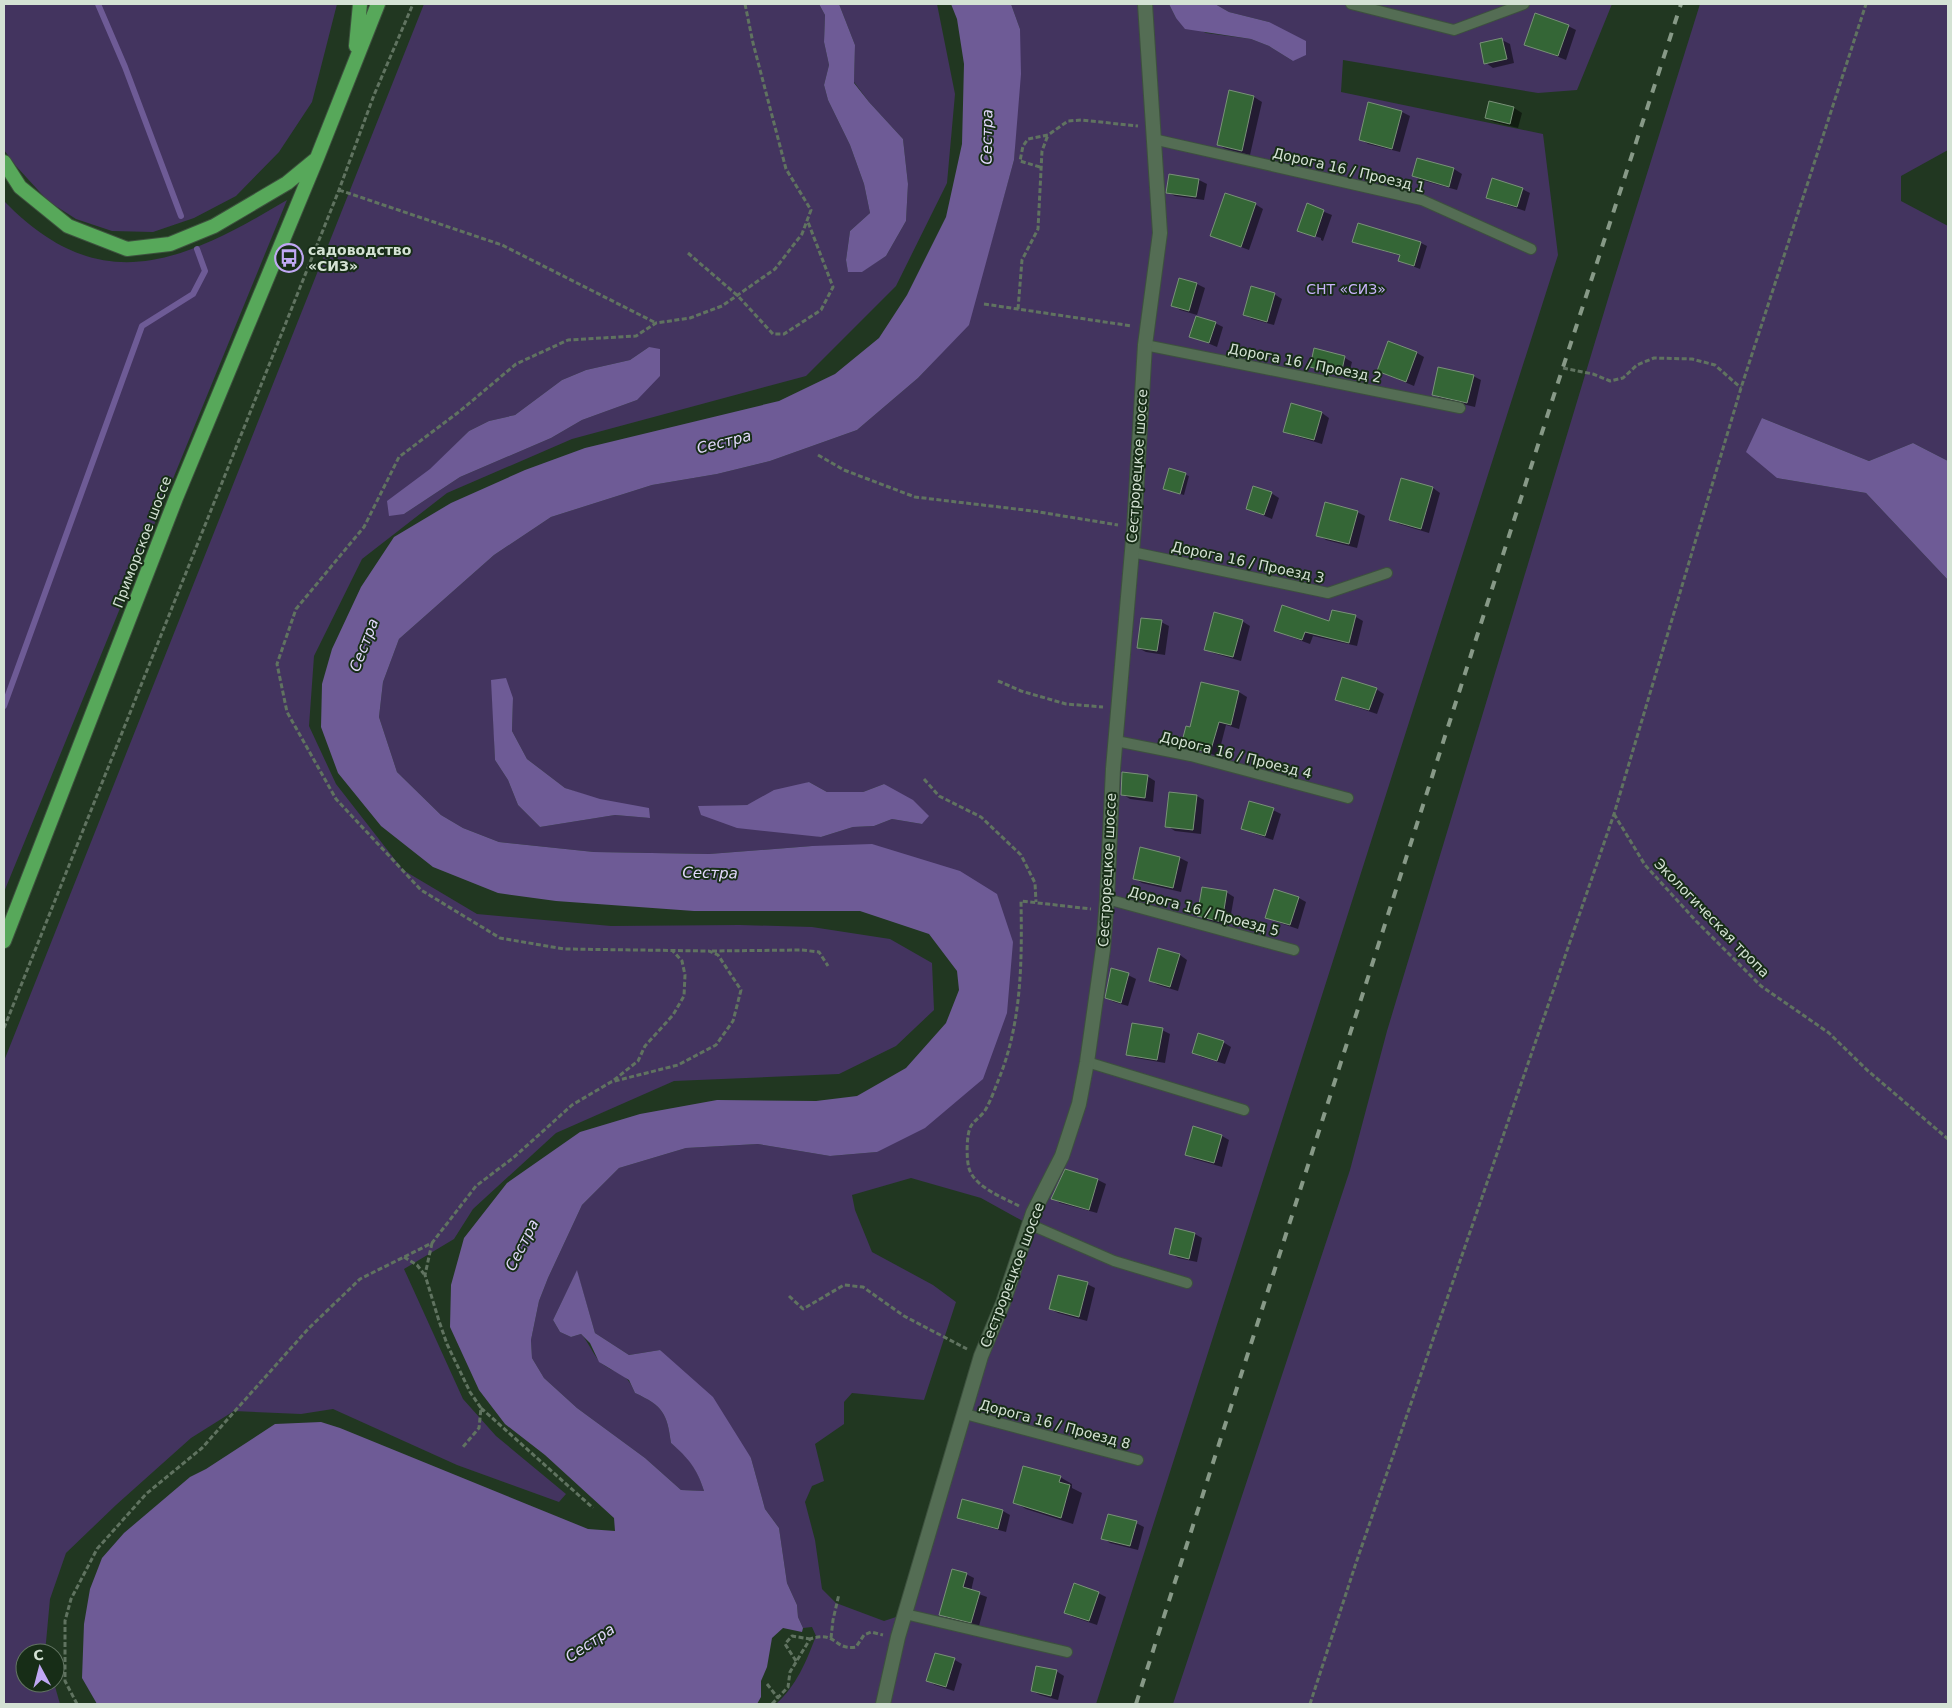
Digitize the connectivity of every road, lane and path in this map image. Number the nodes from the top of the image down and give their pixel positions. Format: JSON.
{"nodes":[{"id":1,"x":360,"y":4,"type":"edge"},
{"id":2,"x":378,"y":4,"type":"edge"},
{"id":3,"x":413,"y":4,"type":"edge"},
{"id":4,"x":745,"y":4,"type":"edge"},
{"id":5,"x":1145,"y":4,"type":"edge"},
{"id":6,"x":1351,"y":4,"type":"edge"},
{"id":7,"x":1524,"y":4,"type":"edge"},
{"id":8,"x":1866,"y":4,"type":"edge"},
{"id":9,"x":354,"y":62,"type":"junction"},
{"id":10,"x":1153,"y":134,"type":"junction"},
{"id":11,"x":1048,"y":135,"type":"junction"},
{"id":12,"x":317,"y":158,"type":"junction"},
{"id":13,"x":4,"y":162,"type":"edge"},
{"id":14,"x":1040,"y":167,"type":"junction"},
{"id":15,"x":339,"y":190,"type":"junction"},
{"id":16,"x":807,"y":221,"type":"junction"},
{"id":17,"x":1531,"y":249,"type":"dead end"},
{"id":18,"x":688,"y":253,"type":"dead end"},
{"id":19,"x":738,"y":296,"type":"junction"},
{"id":20,"x":984,"y":304,"type":"dead end"},
{"id":21,"x":1018,"y":309,"type":"junction"},
{"id":22,"x":656,"y":323,"type":"junction"},
{"id":23,"x":1147,"y":328,"type":"junction"},
{"id":24,"x":1145,"y":346,"type":"junction"},
{"id":25,"x":1563,"y":368,"type":"dead end"},
{"id":26,"x":1741,"y":388,"type":"junction"},
{"id":27,"x":1460,"y":408,"type":"dead end"},
{"id":28,"x":818,"y":455,"type":"dead end"},
{"id":29,"x":1134,"y":528,"type":"junction"},
{"id":30,"x":1132,"y":552,"type":"junction"},
{"id":31,"x":1387,"y":573,"type":"dead end"},
{"id":32,"x":998,"y":681,"type":"dead end"},
{"id":33,"x":1119,"y":709,"type":"junction"},
{"id":34,"x":1116,"y":740,"type":"junction"},
{"id":35,"x":924,"y":780,"type":"dead end"},
{"id":36,"x":1348,"y":798,"type":"dead end"},
{"id":37,"x":1614,"y":814,"type":"junction"},
{"id":38,"x":1036,"y":902,"type":"junction"},
{"id":39,"x":1107,"y":905,"type":"junction"},
{"id":40,"x":4,"y":940,"type":"edge"},
{"id":41,"x":672,"y":950,"type":"junction"},
{"id":42,"x":709,"y":950,"type":"junction"},
{"id":43,"x":1294,"y":950,"type":"dead end"},
{"id":44,"x":828,"y":966,"type":"dead end"},
{"id":45,"x":4,"y":1028,"type":"edge"},
{"id":46,"x":1087,"y":1062,"type":"junction"},
{"id":47,"x":611,"y":1082,"type":"junction"},
{"id":48,"x":1244,"y":1110,"type":"dead end"},
{"id":49,"x":1948,"y":1139,"type":"edge"},
{"id":50,"x":1031,"y":1219,"type":"junction"},
{"id":51,"x":432,"y":1243,"type":"junction"},
{"id":52,"x":404,"y":1257,"type":"junction"},
{"id":53,"x":425,"y":1275,"type":"junction"},
{"id":54,"x":1187,"y":1283,"type":"dead end"},
{"id":55,"x":789,"y":1296,"type":"dead end"},
{"id":56,"x":981,"y":1356,"type":"junction"},
{"id":57,"x":481,"y":1408,"type":"junction"},
{"id":58,"x":965,"y":1414,"type":"junction"},
{"id":59,"x":462,"y":1448,"type":"dead end"},
{"id":60,"x":1138,"y":1460,"type":"dead end"},
{"id":61,"x":592,"y":1508,"type":"dead end"},
{"id":62,"x":839,"y":1594,"type":"dead end"},
{"id":63,"x":905,"y":1614,"type":"junction"},
{"id":64,"x":898,"y":1637,"type":"junction"},
{"id":65,"x":831,"y":1638,"type":"junction"},
{"id":66,"x":810,"y":1639,"type":"junction"},
{"id":67,"x":1068,"y":1652,"type":"dead end"},
{"id":68,"x":796,"y":1662,"type":"junction"},
{"id":69,"x":767,"y":1684,"type":"dead end"},
{"id":70,"x":778,"y":1698,"type":"junction"},
{"id":71,"x":77,"y":1704,"type":"edge"},
{"id":72,"x":772,"y":1704,"type":"edge"},
{"id":73,"x":883,"y":1704,"type":"edge"},
{"id":74,"x":1310,"y":1704,"type":"edge"}],
"edges":[{"from":1,"to":9,"type":"highway"},
{"from":2,"to":9,"type":"highway"},
{"from":3,"to":15,"type":"path"},
{"from":4,"to":16,"type":"path"},
{"from":5,"to":10,"type":"street","name":"Сестрорецкое шоссе"},
{"from":6,"to":7,"type":"lane"},
{"from":8,"to":26,"type":"path"},
{"from":9,"to":12,"type":"highway","name":"Приморское шоссе"},
{"from":10,"to":11,"type":"path"},
{"from":10,"to":17,"type":"lane","name":"Дорога 16 / Проезд 1"},
{"from":10,"to":23,"type":"street","name":"Сестрорецкое шоссе"},
{"from":11,"to":14,"type":"path"},
{"from":11,"to":14,"type":"path"},
{"from":12,"to":13,"type":"highway"},
{"from":12,"to":40,"type":"highway","name":"Приморское шоссе"},
{"from":14,"to":21,"type":"path"},
{"from":15,"to":22,"type":"path"},
{"from":15,"to":45,"type":"path"},
{"from":16,"to":19,"type":"path"},
{"from":16,"to":19,"type":"path"},
{"from":18,"to":19,"type":"path"},
{"from":19,"to":22,"type":"path"},
{"from":20,"to":21,"type":"path"},
{"from":21,"to":23,"type":"path"},
{"from":22,"to":41,"type":"path"},
{"from":23,"to":24,"type":"street","name":"Сестрорецкое шоссе"},
{"from":24,"to":27,"type":"lane","name":"Дорога 16 / Проезд 2"},
{"from":24,"to":29,"type":"street","name":"Сестрорецкое шоссе"},
{"from":25,"to":26,"type":"path"},
{"from":26,"to":37,"type":"path"},
{"from":28,"to":29,"type":"path"},
{"from":29,"to":30,"type":"street","name":"Сестрорецкое шоссе"},
{"from":30,"to":31,"type":"lane","name":"Дорога 16 / Проезд 3"},
{"from":30,"to":33,"type":"street","name":"Сестрорецкое шоссе"},
{"from":32,"to":33,"type":"path"},
{"from":33,"to":34,"type":"street","name":"Сестрорецкое шоссе"},
{"from":34,"to":36,"type":"lane","name":"Дорога 16 / Проезд 4"},
{"from":34,"to":39,"type":"street","name":"Сестрорецкое шоссе"},
{"from":35,"to":38,"type":"path"},
{"from":37,"to":49,"type":"path","name":"Экологическая тропа"},
{"from":37,"to":74,"type":"path"},
{"from":38,"to":39,"type":"path"},
{"from":38,"to":50,"type":"path"},
{"from":39,"to":43,"type":"lane","name":"Дорога 16 / Проезд 5"},
{"from":39,"to":46,"type":"street","name":"Сестрорецкое шоссе"},
{"from":41,"to":42,"type":"path"},
{"from":41,"to":47,"type":"path"},
{"from":42,"to":44,"type":"path"},
{"from":42,"to":47,"type":"path"},
{"from":46,"to":48,"type":"lane"},
{"from":46,"to":50,"type":"street","name":"Сестрорецкое шоссе"},
{"from":47,"to":51,"type":"path"},
{"from":50,"to":54,"type":"lane"},
{"from":50,"to":56,"type":"street","name":"Сестрорецкое шоссе"},
{"from":51,"to":52,"type":"path"},
{"from":51,"to":53,"type":"path"},
{"from":52,"to":53,"type":"path"},
{"from":52,"to":71,"type":"path"},
{"from":53,"to":57,"type":"path"},
{"from":55,"to":56,"type":"path"},
{"from":56,"to":58,"type":"street","name":"Сестрорецкое шоссе"},
{"from":57,"to":59,"type":"path"},
{"from":57,"to":61,"type":"path"},
{"from":58,"to":60,"type":"lane","name":"Дорога 16 / Проезд 8"},
{"from":58,"to":63,"type":"street","name":"Сестрорецкое шоссе"},
{"from":62,"to":65,"type":"path"},
{"from":63,"to":64,"type":"street","name":"Сестрорецкое шоссе"},
{"from":63,"to":67,"type":"lane"},
{"from":64,"to":65,"type":"path"},
{"from":64,"to":73,"type":"street","name":"Сестрорецкое шоссе"},
{"from":65,"to":66,"type":"path"},
{"from":66,"to":68,"type":"path"},
{"from":66,"to":68,"type":"path"},
{"from":68,"to":70,"type":"path"},
{"from":69,"to":70,"type":"path"},
{"from":70,"to":72,"type":"path"}]}
